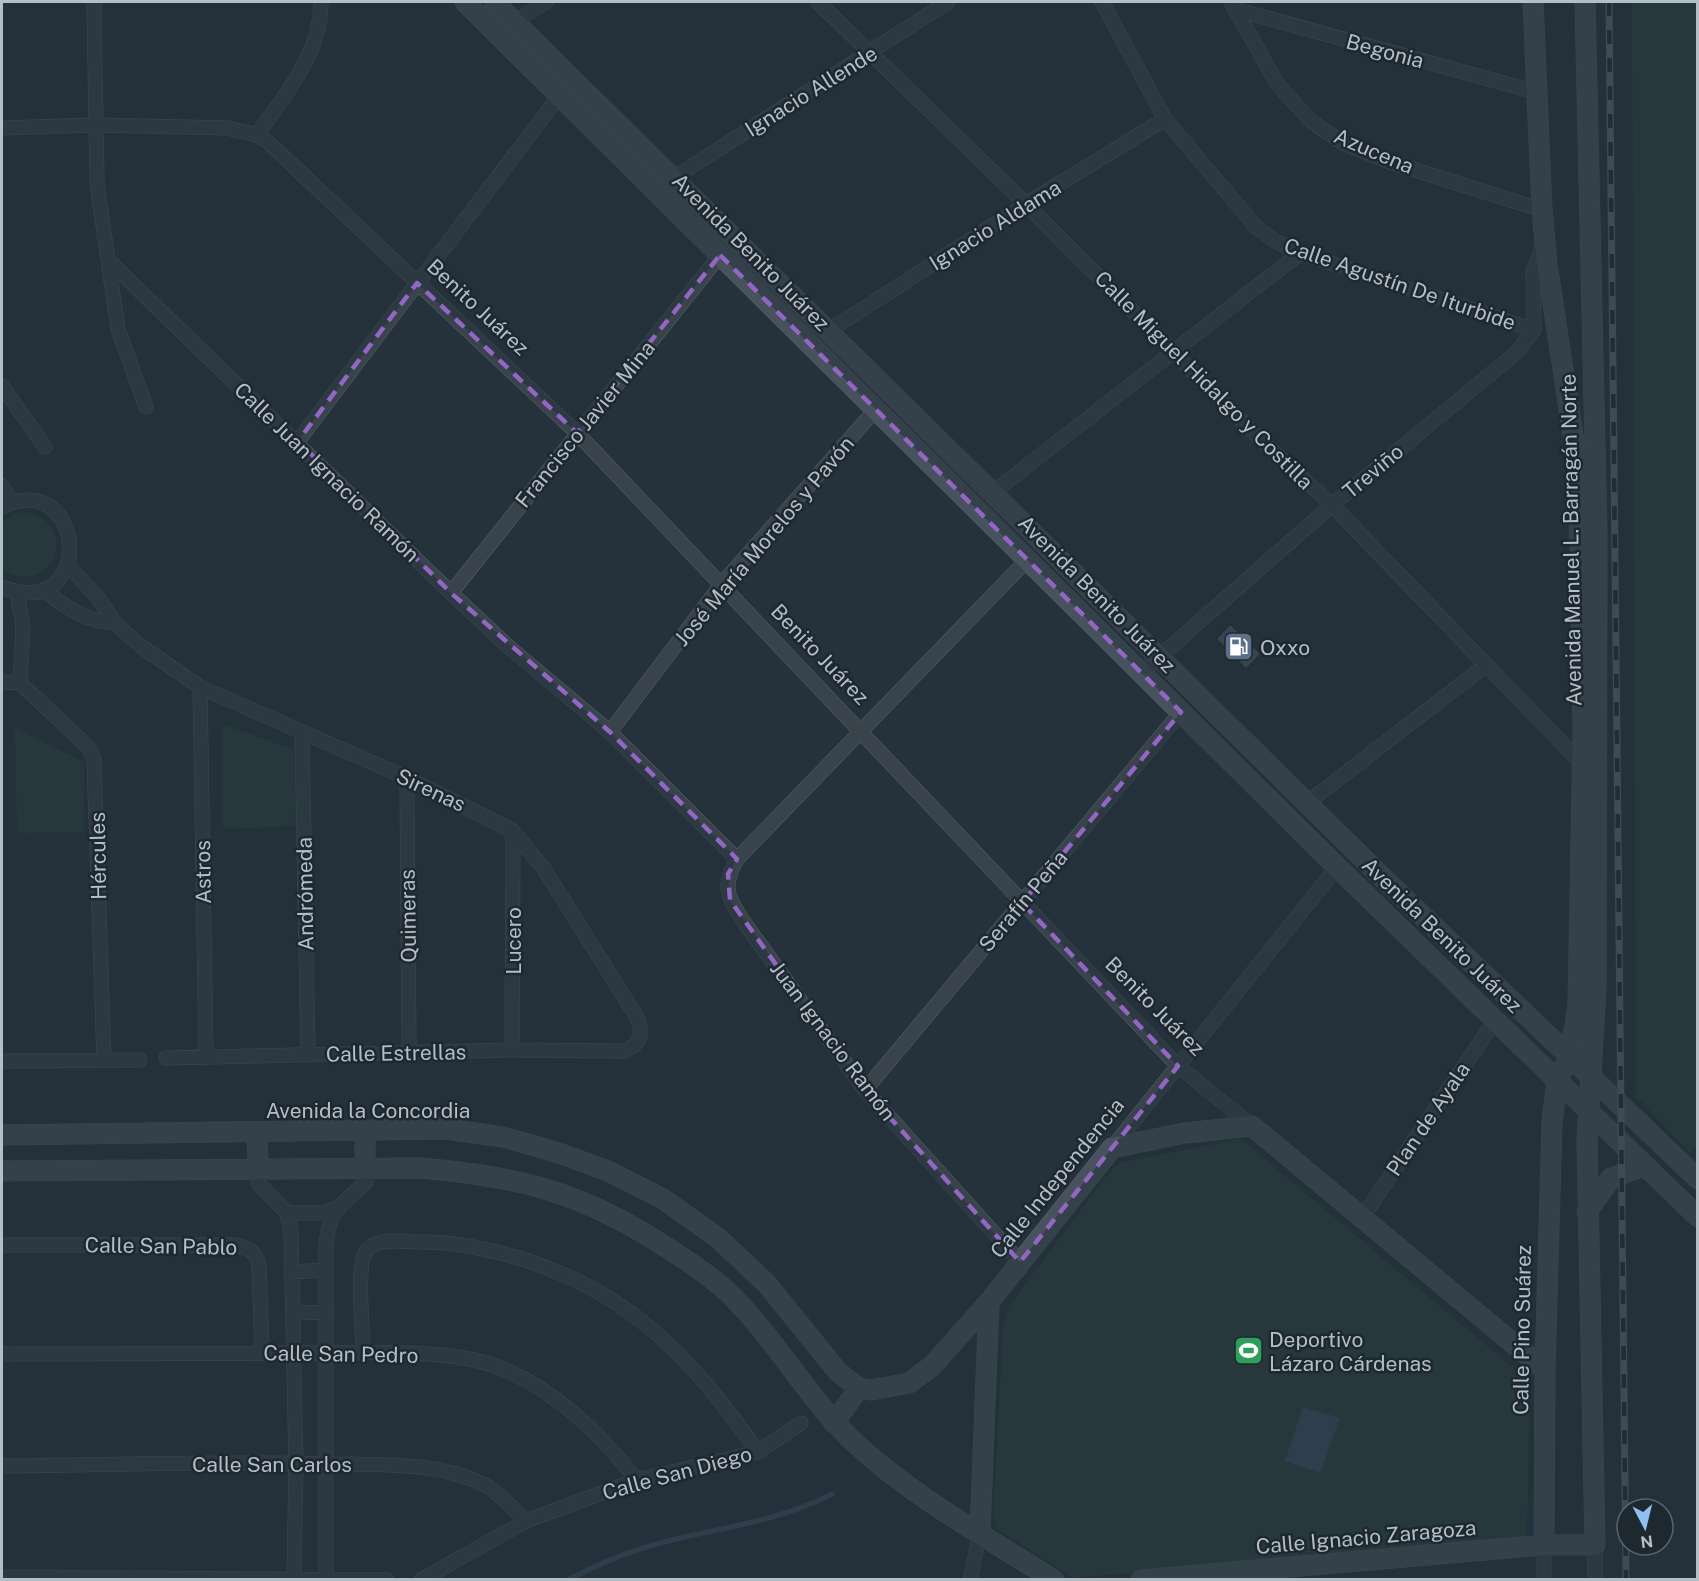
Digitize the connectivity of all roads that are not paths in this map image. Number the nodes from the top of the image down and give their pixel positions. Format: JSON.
{"nodes":[{"id":1,"x":94,"y":2,"type":"edge"},
{"id":2,"x":321,"y":2,"type":"edge"},
{"id":3,"x":465,"y":2,"type":"edge"},
{"id":4,"x":494,"y":2,"type":"edge"},
{"id":5,"x":546,"y":2,"type":"edge"},
{"id":6,"x":818,"y":2,"type":"edge"},
{"id":7,"x":948,"y":2,"type":"edge"},
{"id":8,"x":1102,"y":2,"type":"edge"},
{"id":9,"x":1533,"y":2,"type":"edge"},
{"id":10,"x":1585,"y":2,"type":"edge"},
{"id":11,"x":1232,"y":5,"type":"edge"},
{"id":12,"x":514,"y":22,"type":"junction"},
{"id":13,"x":872,"y":53,"type":"junction"},
{"id":14,"x":1536,"y":92,"type":"junction"},
{"id":15,"x":559,"y":96,"type":"junction"},
{"id":16,"x":1165,"y":119,"type":"junction"},
{"id":17,"x":95,"y":125,"type":"junction"},
{"id":18,"x":2,"y":128,"type":"edge"},
{"id":19,"x":257,"y":135,"type":"junction"},
{"id":20,"x":672,"y":179,"type":"junction"},
{"id":21,"x":1026,"y":204,"type":"junction"},
{"id":22,"x":1542,"y":210,"type":"junction"},
{"id":23,"x":1545,"y":242,"type":"junction"},
{"id":24,"x":1300,"y":253,"type":"junction"},
{"id":25,"x":720,"y":255,"type":"junction"},
{"id":26,"x":108,"y":260,"type":"junction"},
{"id":27,"x":417,"y":283,"type":"junction"},
{"id":28,"x":1534,"y":330,"type":"junction"},
{"id":29,"x":827,"y":332,"type":"junction"},
{"id":30,"x":1173,"y":351,"type":"junction"},
{"id":31,"x":2,"y":386,"type":"edge"},
{"id":32,"x":146,"y":407,"type":"dead end"},
{"id":33,"x":876,"y":409,"type":"junction"},
{"id":34,"x":577,"y":433,"type":"junction"},
{"id":35,"x":298,"y":441,"type":"junction"},
{"id":36,"x":45,"y":447,"type":"dead end"},
{"id":37,"x":2,"y":486,"type":"edge"},
{"id":38,"x":991,"y":494,"type":"junction"},
{"id":39,"x":7,"y":504,"type":"edge"},
{"id":40,"x":1332,"y":505,"type":"junction"},
{"id":41,"x":1028,"y":559,"type":"junction"},
{"id":42,"x":68,"y":565,"type":"junction"},
{"id":43,"x":721,"y":585,"type":"junction"},
{"id":44,"x":2,"y":587,"type":"edge"},
{"id":45,"x":43,"y":590,"type":"junction"},
{"id":46,"x":17,"y":593,"type":"junction"},
{"id":47,"x":451,"y":593,"type":"junction"},
{"id":48,"x":115,"y":623,"type":"junction"},
{"id":49,"x":1159,"y":656,"type":"junction"},
{"id":50,"x":1486,"y":665,"type":"junction"},
{"id":51,"x":1142,"y":672,"type":"junction"},
{"id":52,"x":2,"y":682,"type":"edge"},
{"id":53,"x":20,"y":683,"type":"junction"},
{"id":54,"x":200,"y":687,"type":"junction"},
{"id":55,"x":1181,"y":712,"type":"junction"},
{"id":56,"x":861,"y":730,"type":"junction"},
{"id":57,"x":302,"y":732,"type":"junction"},
{"id":58,"x":610,"y":732,"type":"junction"},
{"id":59,"x":1582,"y":765,"type":"junction"},
{"id":60,"x":406,"y":778,"type":"junction"},
{"id":61,"x":1307,"y":803,"type":"junction"},
{"id":62,"x":513,"y":831,"type":"junction"},
{"id":63,"x":737,"y":860,"type":"junction"},
{"id":64,"x":1337,"y":867,"type":"junction"},
{"id":65,"x":1022,"y":903,"type":"junction"},
{"id":66,"x":1495,"y":1020,"type":"junction"},
{"id":67,"x":512,"y":1050,"type":"junction"},
{"id":68,"x":625,"y":1051,"type":"joint"},
{"id":69,"x":409,"y":1053,"type":"junction"},
{"id":70,"x":308,"y":1055,"type":"junction"},
{"id":71,"x":1570,"y":1056,"type":"junction"},
{"id":72,"x":166,"y":1058,"type":"dead end"},
{"id":73,"x":206,"y":1058,"type":"junction"},
{"id":74,"x":104,"y":1060,"type":"junction"},
{"id":75,"x":140,"y":1060,"type":"dead end"},
{"id":76,"x":2,"y":1061,"type":"edge"},
{"id":77,"x":1178,"y":1066,"type":"junction"},
{"id":78,"x":1592,"y":1078,"type":"junction"},
{"id":79,"x":1557,"y":1081,"type":"junction"},
{"id":80,"x":865,"y":1090,"type":"junction"},
{"id":81,"x":1588,"y":1109,"type":"junction"},
{"id":82,"x":1252,"y":1126,"type":"junction"},
{"id":83,"x":365,"y":1131,"type":"junction"},
{"id":84,"x":257,"y":1133,"type":"junction"},
{"id":85,"x":2,"y":1135,"type":"edge"},
{"id":86,"x":1112,"y":1148,"type":"junction"},
{"id":87,"x":1644,"y":1166,"type":"junction"},
{"id":88,"x":365,"y":1167,"type":"junction"},
{"id":89,"x":258,"y":1169,"type":"junction"},
{"id":90,"x":2,"y":1171,"type":"edge"},
{"id":91,"x":1698,"y":1179,"type":"edge"},
{"id":92,"x":336,"y":1208,"type":"junction"},
{"id":93,"x":1587,"y":1212,"type":"junction"},
{"id":94,"x":287,"y":1213,"type":"junction"},
{"id":95,"x":1698,"y":1217,"type":"edge"},
{"id":96,"x":1362,"y":1218,"type":"junction"},
{"id":97,"x":2,"y":1245,"type":"edge"},
{"id":98,"x":1020,"y":1262,"type":"junction"},
{"id":99,"x":326,"y":1270,"type":"junction"},
{"id":100,"x":292,"y":1272,"type":"junction"},
{"id":101,"x":988,"y":1302,"type":"junction"},
{"id":102,"x":327,"y":1312,"type":"junction"},
{"id":103,"x":294,"y":1314,"type":"junction"},
{"id":104,"x":262,"y":1352,"type":"junction"},
{"id":105,"x":294,"y":1353,"type":"junction"},
{"id":106,"x":327,"y":1353,"type":"junction"},
{"id":107,"x":363,"y":1353,"type":"junction"},
{"id":108,"x":2,"y":1354,"type":"edge"},
{"id":109,"x":1545,"y":1370,"type":"junction"},
{"id":110,"x":860,"y":1388,"type":"junction"},
{"id":111,"x":801,"y":1423,"type":"dead end"},
{"id":112,"x":834,"y":1423,"type":"junction"},
{"id":113,"x":758,"y":1452,"type":"junction"},
{"id":114,"x":296,"y":1463,"type":"junction"},
{"id":115,"x":328,"y":1464,"type":"junction"},
{"id":116,"x":2,"y":1466,"type":"edge"},
{"id":117,"x":637,"y":1480,"type":"junction"},
{"id":118,"x":526,"y":1521,"type":"junction"},
{"id":119,"x":980,"y":1533,"type":"junction"},
{"id":120,"x":1544,"y":1545,"type":"junction"},
{"id":121,"x":1595,"y":1545,"type":"junction"},
{"id":122,"x":1270,"y":1575,"type":"edge"},
{"id":123,"x":2,"y":1577,"type":"edge"},
{"id":124,"x":294,"y":1578,"type":"edge"},
{"id":125,"x":326,"y":1578,"type":"junction"},
{"id":126,"x":387,"y":1580,"type":"edge"},
{"id":127,"x":421,"y":1580,"type":"edge"},
{"id":128,"x":970,"y":1580,"type":"edge"},
{"id":129,"x":1054,"y":1580,"type":"edge"},
{"id":130,"x":1141,"y":1580,"type":"edge"},
{"id":131,"x":1544,"y":1580,"type":"edge"},
{"id":132,"x":1595,"y":1580,"type":"edge"}],
"edges":[{"from":1,"to":17,"type":"street"},
{"from":2,"to":19,"type":"street"},
{"from":3,"to":15,"type":"main road","name":"Avenida Benito Juárez"},
{"from":4,"to":12,"type":"main road","name":"Avenida Benito Juárez"},
{"from":5,"to":12,"type":"street"},
{"from":6,"to":13,"type":"street","name":"Calle Miguel Hidalgo y Costilla"},
{"from":7,"to":13,"type":"street","name":"Ignacio Allende"},
{"from":8,"to":16,"type":"street","name":"Calle Agustín De Iturbide"},
{"from":9,"to":14,"type":"main road","name":"Avenida Manuel L. Barragán Norte"},
{"from":10,"to":78,"type":"main road","name":"Avenida Manuel L. Barragán Norte"},
{"from":11,"to":14,"type":"street","name":"Begonia"},
{"from":11,"to":22,"type":"street","name":"Azucena"},
{"from":12,"to":20,"type":"main road","name":"Avenida Benito Juárez"},
{"from":13,"to":20,"type":"street","name":"Ignacio Allende"},
{"from":13,"to":21,"type":"street","name":"Calle Miguel Hidalgo y Costilla"},
{"from":14,"to":22,"type":"main road","name":"Avenida Manuel L. Barragán Norte"},
{"from":15,"to":25,"type":"main road","name":"Avenida Benito Juárez"},
{"from":15,"to":27,"type":"street"},
{"from":16,"to":21,"type":"street","name":"Ignacio Aldama"},
{"from":16,"to":24,"type":"street","name":"Calle Agustín De Iturbide"},
{"from":17,"to":18,"type":"street","name":"Benito Juárez"},
{"from":17,"to":19,"type":"street","name":"Benito Juárez"},
{"from":17,"to":26,"type":"street"},
{"from":19,"to":27,"type":"street","name":"Benito Juárez"},
{"from":20,"to":29,"type":"main road","name":"Avenida Benito Juárez"},
{"from":21,"to":29,"type":"street","name":"Ignacio Aldama"},
{"from":21,"to":30,"type":"street","name":"Calle Miguel Hidalgo y Costilla"},
{"from":22,"to":23,"type":"main road","name":"Avenida Manuel L. Barragán Norte"},
{"from":23,"to":28,"type":"street"},
{"from":23,"to":59,"type":"main road","name":"Avenida Manuel L. Barragán Norte"},
{"from":24,"to":28,"type":"street","name":"Calle Agustín De Iturbide"},
{"from":24,"to":30,"type":"street"},
{"from":25,"to":33,"type":"main road","name":"Avenida Benito Juárez"},
{"from":25,"to":34,"type":"street","name":"Francisco Javier Mina"},
{"from":26,"to":32,"type":"street"},
{"from":26,"to":35,"type":"street","name":"Calle Juan Ignacio Ramón"},
{"from":27,"to":34,"type":"street","name":"Benito Juárez"},
{"from":27,"to":35,"type":"street"},
{"from":28,"to":40,"type":"street","name":"Treviño"},
{"from":29,"to":38,"type":"main road","name":"Avenida Benito Juárez"},
{"from":30,"to":38,"type":"street"},
{"from":30,"to":40,"type":"street","name":"Calle Miguel Hidalgo y Costilla"},
{"from":31,"to":36,"type":"street"},
{"from":33,"to":41,"type":"main road","name":"Avenida Benito Juárez"},
{"from":33,"to":43,"type":"street","name":"José María Morelos y Pavón"},
{"from":34,"to":43,"type":"street","name":"Benito Juárez"},
{"from":34,"to":47,"type":"street","name":"Francisco Javier Mina"},
{"from":35,"to":47,"type":"street","name":"Calle Juan Ignacio Ramón"},
{"from":37,"to":39,"type":"street"},
{"from":38,"to":49,"type":"main road","name":"Avenida Benito Juárez"},
{"from":39,"to":42,"type":"street"},
{"from":40,"to":49,"type":"street","name":"Treviño"},
{"from":40,"to":50,"type":"street","name":"Calle Miguel Hidalgo y Costilla"},
{"from":41,"to":51,"type":"main road","name":"Avenida Benito Juárez"},
{"from":41,"to":56,"type":"street"},
{"from":42,"to":45,"type":"street"},
{"from":42,"to":48,"type":"street","name":"Sirenas"},
{"from":43,"to":56,"type":"street","name":"Benito Juárez"},
{"from":43,"to":58,"type":"street","name":"José María Morelos y Pavón"},
{"from":44,"to":46,"type":"street"},
{"from":45,"to":46,"type":"street"},
{"from":45,"to":48,"type":"street"},
{"from":46,"to":53,"type":"street"},
{"from":47,"to":58,"type":"street","name":"Calle Juan Ignacio Ramón"},
{"from":48,"to":54,"type":"street","name":"Sirenas"},
{"from":49,"to":51,"type":"street","name":"Treviño"},
{"from":49,"to":61,"type":"main road","name":"Avenida Benito Juárez"},
{"from":50,"to":59,"type":"street","name":"Calle Miguel Hidalgo y Costilla"},
{"from":50,"to":61,"type":"street"},
{"from":51,"to":55,"type":"main road","name":"Avenida Benito Juárez"},
{"from":52,"to":53,"type":"street"},
{"from":53,"to":74,"type":"street","name":"Hércules"},
{"from":54,"to":57,"type":"street","name":"Sirenas"},
{"from":54,"to":73,"type":"street","name":"Astros"},
{"from":55,"to":64,"type":"main road","name":"Avenida Benito Juárez"},
{"from":55,"to":65,"type":"street","name":"Serafín Peña"},
{"from":56,"to":63,"type":"street"},
{"from":56,"to":65,"type":"street","name":"Benito Juárez"},
{"from":57,"to":60,"type":"street","name":"Sirenas"},
{"from":57,"to":70,"type":"street","name":"Andrómeda"},
{"from":58,"to":63,"type":"street","name":"Calle Juan Ignacio Ramón"},
{"from":59,"to":71,"type":"main road","name":"Avenida Manuel L. Barragán Norte"},
{"from":60,"to":62,"type":"street","name":"Sirenas"},
{"from":60,"to":69,"type":"street","name":"Quimeras"},
{"from":61,"to":71,"type":"main road","name":"Avenida Benito Juárez"},
{"from":62,"to":67,"type":"street","name":"Lucero"},
{"from":62,"to":68,"type":"street","name":"Sirenas"},
{"from":63,"to":80,"type":"street","name":"Juan Ignacio Ramón"},
{"from":64,"to":66,"type":"main road","name":"Avenida Benito Juárez"},
{"from":64,"to":77,"type":"street","name":"Calle Independencia"},
{"from":65,"to":77,"type":"street","name":"Benito Juárez"},
{"from":65,"to":80,"type":"street","name":"Serafín Peña"},
{"from":66,"to":79,"type":"main road","name":"Avenida Benito Juárez"},
{"from":66,"to":96,"type":"street","name":"Plan de Ayala"},
{"from":67,"to":68,"type":"street","name":"Calle Estrellas"},
{"from":67,"to":69,"type":"street","name":"Calle Estrellas"},
{"from":69,"to":70,"type":"street","name":"Calle Estrellas"},
{"from":70,"to":73,"type":"street","name":"Calle Estrellas"},
{"from":71,"to":78,"type":"main road","name":"Avenida Benito Juárez"},
{"from":71,"to":79,"type":"main road","name":"Avenida Manuel L. Barragán Norte"},
{"from":72,"to":73,"type":"street","name":"Calle Estrellas"},
{"from":74,"to":75,"type":"street"},
{"from":74,"to":76,"type":"street"},
{"from":77,"to":82,"type":"street","name":"Benito Juárez"},
{"from":77,"to":86,"type":"street","name":"Calle Independencia"},
{"from":78,"to":81,"type":"main road","name":"Avenida Manuel L. Barragán Norte"},
{"from":78,"to":91,"type":"main road","name":"Avenida Benito Juárez"},
{"from":79,"to":81,"type":"main road","name":"Avenida Benito Juárez"},
{"from":79,"to":109,"type":"main road","name":"Calle Pino Suárez"},
{"from":80,"to":98,"type":"street","name":"Juan Ignacio Ramón"},
{"from":81,"to":87,"type":"main road","name":"Avenida Benito Juárez"},
{"from":81,"to":93,"type":"main road"},
{"from":82,"to":86,"type":"main road"},
{"from":82,"to":96,"type":"main road","name":"Benito Juárez"},
{"from":83,"to":84,"type":"main road","name":"Avenida la Concordia"},
{"from":83,"to":88,"type":"main road"},
{"from":83,"to":110,"type":"main road","name":"Avenida la Concordia"},
{"from":84,"to":85,"type":"main road","name":"Avenida la Concordia"},
{"from":84,"to":89,"type":"main road"},
{"from":86,"to":98,"type":"main road","name":"Calle Independencia"},
{"from":87,"to":93,"type":"main road"},
{"from":87,"to":95,"type":"main road","name":"Avenida Benito Juárez"},
{"from":88,"to":89,"type":"main road"},
{"from":88,"to":92,"type":"street"},
{"from":88,"to":112,"type":"main road"},
{"from":89,"to":90,"type":"main road"},
{"from":89,"to":94,"type":"street"},
{"from":92,"to":94,"type":"street"},
{"from":92,"to":99,"type":"street"},
{"from":93,"to":121,"type":"main road"},
{"from":94,"to":100,"type":"street"},
{"from":96,"to":109,"type":"main road","name":"Benito Juárez"},
{"from":97,"to":104,"type":"street","name":"Calle San Pablo"},
{"from":98,"to":101,"type":"main road","name":"Calle Independencia"},
{"from":99,"to":100,"type":"street"},
{"from":99,"to":102,"type":"street"},
{"from":100,"to":103,"type":"street"},
{"from":101,"to":110,"type":"main road","name":"Calle Independencia"},
{"from":101,"to":119,"type":"main road"},
{"from":102,"to":103,"type":"street"},
{"from":102,"to":106,"type":"street"},
{"from":103,"to":105,"type":"street"},
{"from":104,"to":105,"type":"street","name":"Calle San Pedro"},
{"from":104,"to":108,"type":"street","name":"Calle San Pedro"},
{"from":105,"to":106,"type":"street","name":"Calle San Pedro"},
{"from":105,"to":114,"type":"street"},
{"from":106,"to":107,"type":"street","name":"Calle San Pedro"},
{"from":106,"to":115,"type":"street"},
{"from":107,"to":113,"type":"street"},
{"from":107,"to":117,"type":"street","name":"Calle San Pedro"},
{"from":109,"to":120,"type":"main road","name":"Calle Pino Suárez"},
{"from":110,"to":112,"type":"main road"},
{"from":111,"to":113,"type":"street","name":"Calle San Diego"},
{"from":112,"to":119,"type":"main road"},
{"from":113,"to":117,"type":"street","name":"Calle San Diego"},
{"from":114,"to":115,"type":"street","name":"Calle San Carlos"},
{"from":114,"to":116,"type":"street","name":"Calle San Carlos"},
{"from":114,"to":124,"type":"street"},
{"from":115,"to":118,"type":"street","name":"Calle San Carlos"},
{"from":115,"to":125,"type":"street"},
{"from":117,"to":118,"type":"street","name":"Calle San Diego"},
{"from":118,"to":127,"type":"street","name":"Calle San Diego"},
{"from":119,"to":128,"type":"street"},
{"from":119,"to":129,"type":"main road"},
{"from":120,"to":121,"type":"main road","name":"Calle Ignacio Zaragoza"},
{"from":120,"to":122,"type":"main road","name":"Calle Ignacio Zaragoza"},
{"from":120,"to":131,"type":"street","name":"Calle Pino Suárez"},
{"from":121,"to":132,"type":"street"},
{"from":122,"to":130,"type":"main road","name":"Calle Ignacio Zaragoza"},
{"from":123,"to":124,"type":"street"},
{"from":124,"to":125,"type":"street"},
{"from":125,"to":126,"type":"street"}]}
